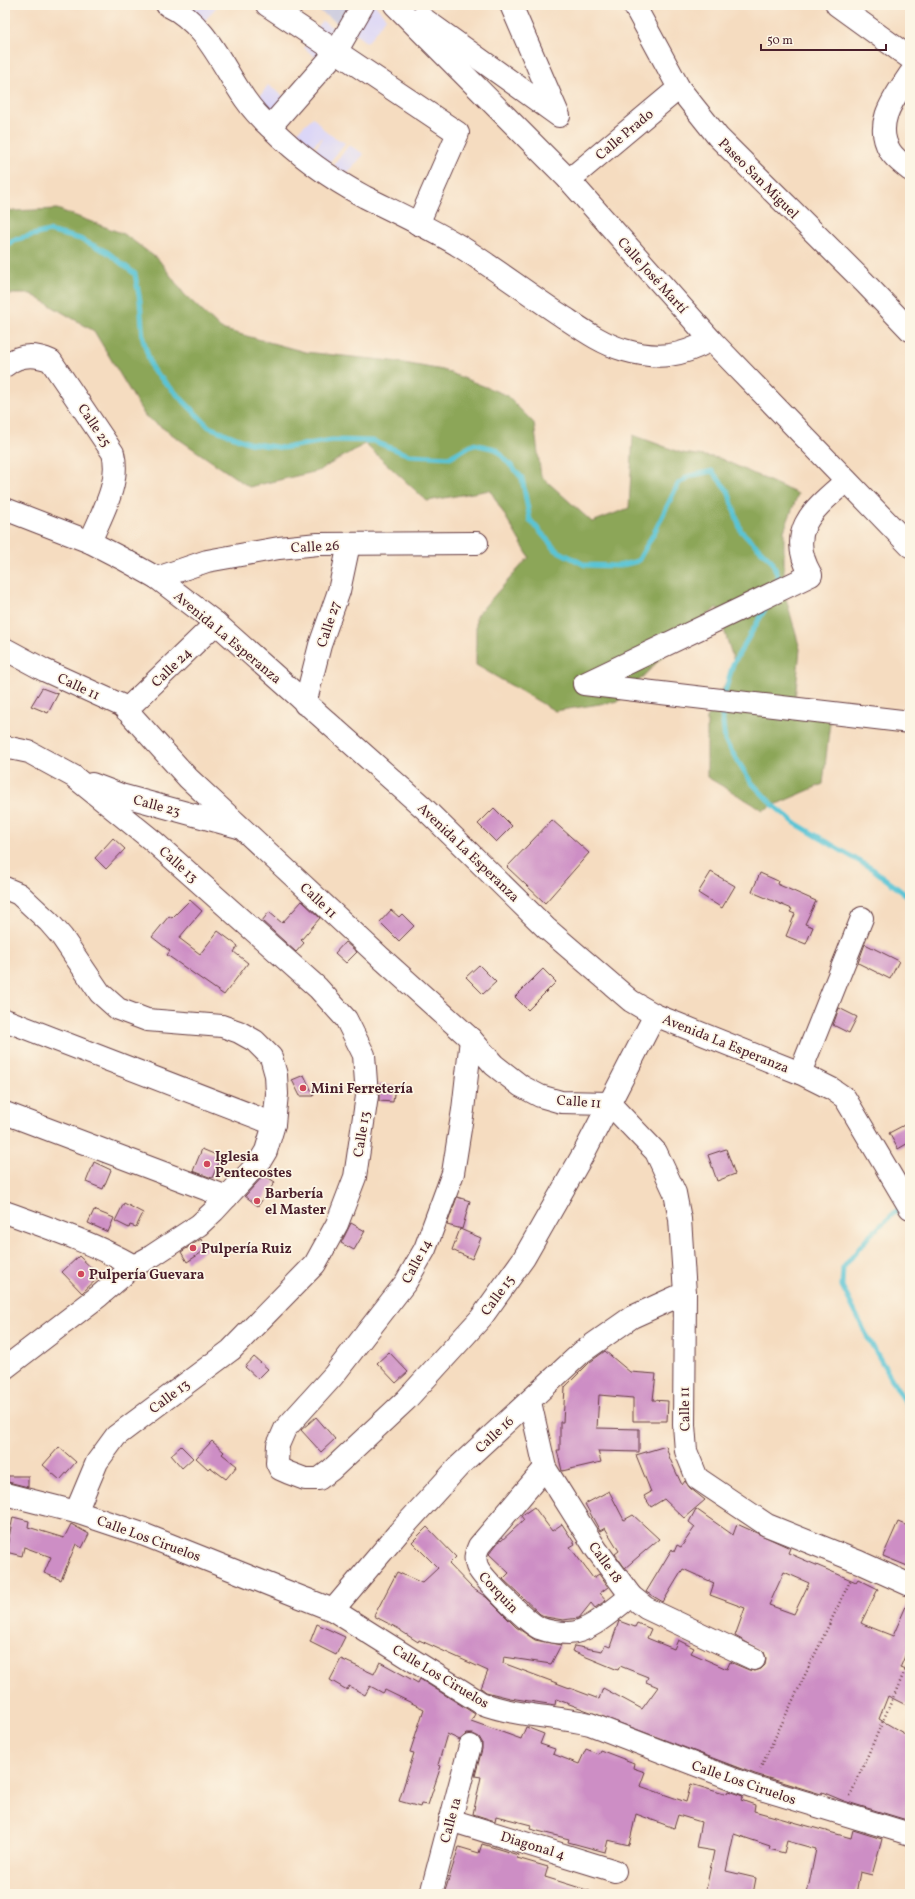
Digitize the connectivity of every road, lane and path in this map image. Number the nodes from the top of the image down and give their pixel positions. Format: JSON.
{"nodes":[{"id":1,"x":167,"y":5,"type":"edge"},
{"id":2,"x":267,"y":5,"type":"edge"},
{"id":3,"x":363,"y":5,"type":"edge"},
{"id":4,"x":395,"y":5,"type":"edge"},
{"id":5,"x":405,"y":5,"type":"edge"},
{"id":6,"x":511,"y":5,"type":"edge"},
{"id":7,"x":634,"y":5,"type":"edge"},
{"id":8,"x":836,"y":5,"type":"edge"},
{"id":9,"x":336,"y":52,"type":"junction"},
{"id":10,"x":910,"y":58,"type":"edge"},
{"id":11,"x":910,"y":74,"type":"edge"},
{"id":12,"x":679,"y":88,"type":"junction"},
{"id":13,"x":270,"y":127,"type":"junction"},
{"id":14,"x":910,"y":170,"type":"edge"},
{"id":15,"x":569,"y":180,"type":"junction"},
{"id":16,"x":418,"y":224,"type":"junction"},
{"id":17,"x":910,"y":330,"type":"edge"},
{"id":18,"x":711,"y":340,"type":"junction"},
{"id":19,"x":5,"y":366,"type":"edge"},
{"id":20,"x":846,"y":481,"type":"junction"},
{"id":21,"x":5,"y":509,"type":"edge"},
{"id":22,"x":90,"y":542,"type":"junction"},
{"id":23,"x":477,"y":543,"type":"dead end"},
{"id":24,"x":349,"y":544,"type":"junction"},
{"id":25,"x":910,"y":546,"type":"edge"},
{"id":26,"x":157,"y":578,"type":"junction"},
{"id":27,"x":216,"y":623,"type":"junction"},
{"id":28,"x":5,"y":649,"type":"edge"},
{"id":29,"x":305,"y":704,"type":"junction"},
{"id":30,"x":126,"y":710,"type":"junction"},
{"id":31,"x":910,"y":722,"type":"edge"},
{"id":32,"x":5,"y":747,"type":"edge"},
{"id":33,"x":73,"y":776,"type":"junction"},
{"id":34,"x":242,"y":829,"type":"junction"},
{"id":35,"x":5,"y":888,"type":"edge"},
{"id":36,"x":862,"y":918,"type":"dead end"},
{"id":37,"x":655,"y":1015,"type":"junction"},
{"id":38,"x":5,"y":1020,"type":"edge"},
{"id":39,"x":471,"y":1039,"type":"junction"},
{"id":40,"x":800,"y":1073,"type":"junction"},
{"id":41,"x":609,"y":1103,"type":"junction"},
{"id":42,"x":5,"y":1113,"type":"edge"},
{"id":43,"x":274,"y":1124,"type":"junction"},
{"id":44,"x":227,"y":1197,"type":"junction"},
{"id":45,"x":910,"y":1208,"type":"edge"},
{"id":46,"x":5,"y":1212,"type":"edge"},
{"id":47,"x":134,"y":1266,"type":"junction"},
{"id":48,"x":685,"y":1293,"type":"junction"},
{"id":49,"x":5,"y":1368,"type":"edge"},
{"id":50,"x":530,"y":1402,"type":"junction"},
{"id":51,"x":278,"y":1445,"type":"joint"},
{"id":52,"x":545,"y":1468,"type":"junction"},
{"id":53,"x":5,"y":1494,"type":"edge"},
{"id":54,"x":76,"y":1512,"type":"junction"},
{"id":55,"x":860,"y":1562,"type":"junction"},
{"id":56,"x":910,"y":1585,"type":"edge"},
{"id":57,"x":631,"y":1596,"type":"junction"},
{"id":58,"x":333,"y":1610,"type":"junction"},
{"id":59,"x":910,"y":1659,"type":"edge"},
{"id":60,"x":754,"y":1660,"type":"dead end"},
{"id":61,"x":470,"y":1746,"type":"dead end"},
{"id":62,"x":751,"y":1786,"type":"junction"},
{"id":63,"x":841,"y":1815,"type":"junction"},
{"id":64,"x":450,"y":1820,"type":"junction"},
{"id":65,"x":910,"y":1834,"type":"edge"},
{"id":66,"x":615,"y":1871,"type":"dead end"},
{"id":67,"x":431,"y":1894,"type":"edge"}],
"edges":[{"from":1,"to":13,"type":"street"},
{"from":2,"to":9,"type":"street"},
{"from":3,"to":9,"type":"street"},
{"from":4,"to":15,"type":"street","name":"Calle José Martí"},
{"from":5,"to":6,"type":"street"},
{"from":7,"to":12,"type":"street","name":"Paseo San Miguel"},
{"from":8,"to":10,"type":"street"},
{"from":9,"to":13,"type":"street"},
{"from":9,"to":16,"type":"street"},
{"from":11,"to":14,"type":"street"},
{"from":12,"to":15,"type":"street","name":"Calle Prado"},
{"from":12,"to":17,"type":"street","name":"Paseo San Miguel"},
{"from":13,"to":16,"type":"street"},
{"from":15,"to":18,"type":"street","name":"Calle José Martí"},
{"from":16,"to":18,"type":"street"},
{"from":18,"to":20,"type":"street","name":"Calle José Martí"},
{"from":19,"to":22,"type":"street","name":"Calle 25"},
{"from":20,"to":25,"type":"street","name":"Calle José Martí"},
{"from":20,"to":31,"type":"street"},
{"from":21,"to":22,"type":"street","name":"Avenida La Esperanza"},
{"from":22,"to":26,"type":"street","name":"Avenida La Esperanza"},
{"from":23,"to":24,"type":"street","name":"Calle 26"},
{"from":24,"to":26,"type":"street","name":"Calle 26"},
{"from":24,"to":29,"type":"street","name":"Calle 27"},
{"from":26,"to":27,"type":"street","name":"Avenida La Esperanza"},
{"from":27,"to":29,"type":"street","name":"Avenida La Esperanza"},
{"from":27,"to":30,"type":"street","name":"Calle 24"},
{"from":28,"to":30,"type":"street","name":"Calle 11"},
{"from":29,"to":37,"type":"street","name":"Avenida La Esperanza"},
{"from":30,"to":34,"type":"street","name":"Calle 11"},
{"from":32,"to":33,"type":"street","name":"Calle 13"},
{"from":33,"to":34,"type":"street","name":"Calle 23"},
{"from":33,"to":54,"type":"street","name":"Calle 13"},
{"from":34,"to":39,"type":"street","name":"Calle 11"},
{"from":35,"to":43,"type":"street"},
{"from":36,"to":40,"type":"street"},
{"from":37,"to":40,"type":"street","name":"Avenida La Esperanza"},
{"from":37,"to":41,"type":"street","name":"Calle 15"},
{"from":38,"to":43,"type":"street"},
{"from":39,"to":41,"type":"street","name":"Calle 11"},
{"from":39,"to":51,"type":"street","name":"Calle 14"},
{"from":40,"to":45,"type":"street","name":"Avenida La Esperanza"},
{"from":41,"to":48,"type":"street","name":"Calle 11"},
{"from":41,"to":51,"type":"street","name":"Calle 15"},
{"from":42,"to":44,"type":"street"},
{"from":43,"to":44,"type":"street"},
{"from":44,"to":47,"type":"street"},
{"from":46,"to":47,"type":"street"},
{"from":47,"to":49,"type":"street"},
{"from":48,"to":50,"type":"street","name":"Calle 16"},
{"from":48,"to":55,"type":"street","name":"Calle 11"},
{"from":50,"to":52,"type":"street","name":"Calle 18"},
{"from":50,"to":58,"type":"street","name":"Calle 16"},
{"from":52,"to":57,"type":"street","name":"Calle 18"},
{"from":52,"to":57,"type":"street","name":"Corquin"},
{"from":53,"to":54,"type":"street","name":"Calle Los Ciruelos"},
{"from":54,"to":58,"type":"street","name":"Calle Los Ciruelos"},
{"from":55,"to":56,"type":"street","name":"Calle 11"},
{"from":55,"to":62,"type":"path"},
{"from":57,"to":60,"type":"street","name":"Calle 18"},
{"from":58,"to":62,"type":"street","name":"Calle Los Ciruelos"},
{"from":59,"to":63,"type":"path"},
{"from":61,"to":64,"type":"street","name":"Calle 1a"},
{"from":62,"to":63,"type":"street","name":"Calle Los Ciruelos"},
{"from":63,"to":65,"type":"street","name":"Calle Los Ciruelos"},
{"from":64,"to":66,"type":"street","name":"Diagonal 4"},
{"from":64,"to":67,"type":"street","name":"Calle 1a"}]}
